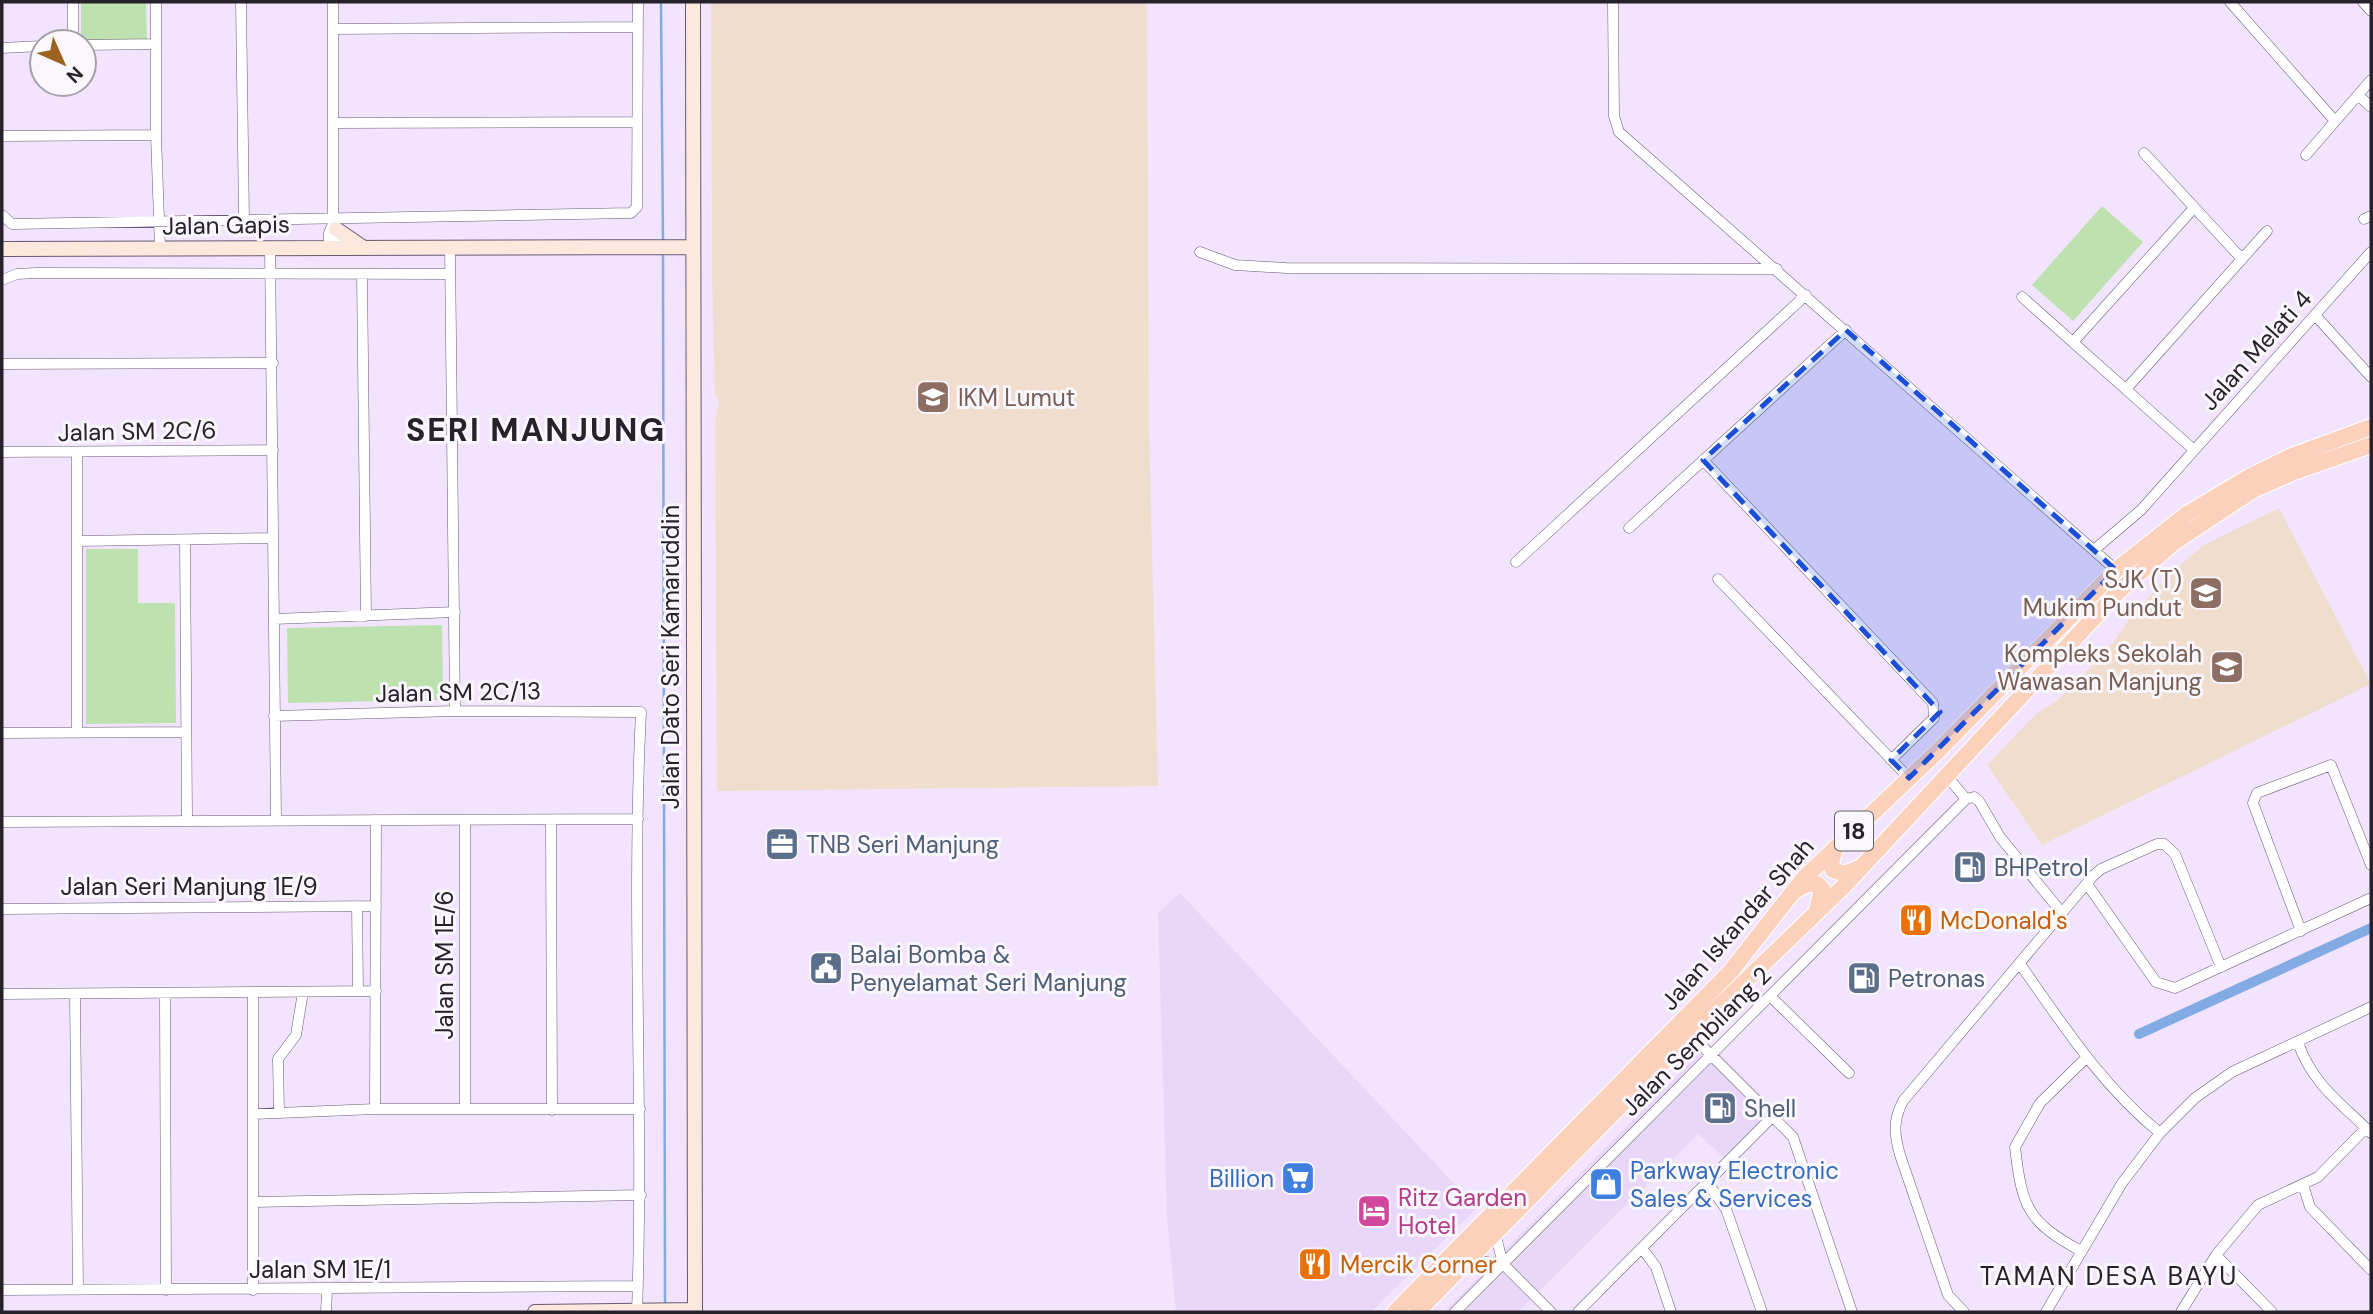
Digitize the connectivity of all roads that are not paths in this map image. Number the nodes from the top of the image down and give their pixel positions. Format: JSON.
{"nodes":[{"id":1,"x":73,"y":2,"type":"edge"},
{"id":2,"x":156,"y":2,"type":"edge"},
{"id":3,"x":241,"y":2,"type":"edge"},
{"id":4,"x":333,"y":2,"type":"edge"},
{"id":5,"x":638,"y":2,"type":"edge"},
{"id":6,"x":693,"y":2,"type":"edge"},
{"id":7,"x":1613,"y":2,"type":"edge"},
{"id":8,"x":2230,"y":2,"type":"edge"},
{"id":9,"x":2363,"y":2,"type":"edge"},
{"id":10,"x":2371,"y":11,"type":"edge"},
{"id":11,"x":638,"y":27,"type":"junction"},
{"id":12,"x":73,"y":28,"type":"edge"},
{"id":13,"x":333,"y":29,"type":"junction"},
{"id":14,"x":156,"y":44,"type":"junction"},
{"id":15,"x":98,"y":45,"type":"edge"},
{"id":16,"x":28,"y":47,"type":"edge"},
{"id":17,"x":2,"y":48,"type":"edge"},
{"id":18,"x":2371,"y":80,"type":"edge"},
{"id":19,"x":2358,"y":95,"type":"junction"},
{"id":20,"x":2371,"y":107,"type":"edge"},
{"id":21,"x":2335,"y":121,"type":"junction"},
{"id":22,"x":637,"y":122,"type":"junction"},
{"id":23,"x":333,"y":123,"type":"junction"},
{"id":24,"x":156,"y":135,"type":"junction"},
{"id":25,"x":2,"y":136,"type":"edge"},
{"id":26,"x":2144,"y":153,"type":"dead end"},
{"id":27,"x":2306,"y":155,"type":"dead end"},
{"id":28,"x":2194,"y":208,"type":"junction"},
{"id":29,"x":2,"y":215,"type":"edge"},
{"id":30,"x":158,"y":220,"type":"junction"},
{"id":31,"x":244,"y":220,"type":"junction"},
{"id":32,"x":2267,"y":231,"type":"dead end"},
{"id":33,"x":333,"y":233,"type":"junction"},
{"id":34,"x":2,"y":241,"type":"edge"},
{"id":35,"x":270,"y":247,"type":"junction"},
{"id":36,"x":450,"y":247,"type":"junction"},
{"id":37,"x":693,"y":247,"type":"junction"},
{"id":38,"x":160,"y":248,"type":"junction"},
{"id":39,"x":2,"y":249,"type":"edge"},
{"id":40,"x":23,"y":249,"type":"junction"},
{"id":41,"x":1200,"y":252,"type":"dead end"},
{"id":42,"x":2,"y":256,"type":"edge"},
{"id":43,"x":2370,"y":256,"type":"edge"},
{"id":44,"x":2242,"y":259,"type":"junction"},
{"id":45,"x":1777,"y":270,"type":"junction"},
{"id":46,"x":450,"y":274,"type":"junction"},
{"id":47,"x":271,"y":275,"type":"junction"},
{"id":48,"x":362,"y":275,"type":"junction"},
{"id":49,"x":2,"y":280,"type":"edge"},
{"id":50,"x":1806,"y":295,"type":"junction"},
{"id":51,"x":2022,"y":297,"type":"dead end"},
{"id":52,"x":2315,"y":315,"type":"junction"},
{"id":53,"x":1846,"y":330,"type":"junction"},
{"id":54,"x":2074,"y":341,"type":"junction"},
{"id":55,"x":273,"y":363,"type":"junction"},
{"id":56,"x":2,"y":364,"type":"edge"},
{"id":57,"x":2371,"y":377,"type":"edge"},
{"id":58,"x":2127,"y":388,"type":"junction"},
{"id":59,"x":2371,"y":427,"type":"edge"},
{"id":60,"x":2371,"y":445,"type":"edge"},
{"id":61,"x":273,"y":450,"type":"junction"},
{"id":62,"x":2194,"y":450,"type":"junction"},
{"id":63,"x":2,"y":452,"type":"edge"},
{"id":64,"x":77,"y":453,"type":"junction"},
{"id":65,"x":1703,"y":460,"type":"junction"},
{"id":66,"x":1629,"y":528,"type":"dead end"},
{"id":67,"x":273,"y":538,"type":"junction"},
{"id":68,"x":185,"y":540,"type":"junction"},
{"id":69,"x":77,"y":541,"type":"junction"},
{"id":70,"x":2094,"y":550,"type":"junction"},
{"id":71,"x":1516,"y":562,"type":"dead end"},
{"id":72,"x":2116,"y":570,"type":"junction"},
{"id":73,"x":1718,"y":579,"type":"dead end"},
{"id":74,"x":454,"y":612,"type":"junction"},
{"id":75,"x":366,"y":616,"type":"junction"},
{"id":76,"x":274,"y":619,"type":"junction"},
{"id":77,"x":455,"y":711,"type":"junction"},
{"id":78,"x":274,"y":716,"type":"junction"},
{"id":79,"x":186,"y":732,"type":"junction"},
{"id":80,"x":2,"y":733,"type":"edge"},
{"id":81,"x":76,"y":733,"type":"junction"},
{"id":82,"x":1891,"y":760,"type":"junction"},
{"id":83,"x":1946,"y":775,"type":"junction"},
{"id":84,"x":1909,"y":778,"type":"junction"},
{"id":85,"x":1966,"y":799,"type":"junction"},
{"id":86,"x":187,"y":819,"type":"junction"},
{"id":87,"x":276,"y":819,"type":"junction"},
{"id":88,"x":638,"y":819,"type":"junction"},
{"id":89,"x":376,"y":820,"type":"junction"},
{"id":90,"x":465,"y":820,"type":"junction"},
{"id":91,"x":551,"y":821,"type":"junction"},
{"id":92,"x":2,"y":822,"type":"edge"},
{"id":93,"x":1835,"y":848,"type":"junction"},
{"id":94,"x":2371,"y":865,"type":"edge"},
{"id":95,"x":1863,"y":866,"type":"junction"},
{"id":96,"x":2087,"y":884,"type":"junction"},
{"id":97,"x":1794,"y":891,"type":"junction"},
{"id":98,"x":2371,"y":898,"type":"edge"},
{"id":99,"x":357,"y":906,"type":"junction"},
{"id":100,"x":376,"y":906,"type":"junction"},
{"id":101,"x":2,"y":909,"type":"edge"},
{"id":102,"x":2062,"y":912,"type":"junction"},
{"id":103,"x":1817,"y":913,"type":"junction"},
{"id":104,"x":2301,"y":931,"type":"junction"},
{"id":105,"x":2020,"y":964,"type":"junction"},
{"id":106,"x":2221,"y":967,"type":"junction"},
{"id":107,"x":376,"y":991,"type":"junction"},
{"id":108,"x":253,"y":992,"type":"junction"},
{"id":109,"x":303,"y":992,"type":"junction"},
{"id":110,"x":358,"y":992,"type":"junction"},
{"id":111,"x":165,"y":993,"type":"junction"},
{"id":112,"x":2,"y":994,"type":"edge"},
{"id":113,"x":75,"y":994,"type":"junction"},
{"id":114,"x":1770,"y":996,"type":"junction"},
{"id":115,"x":2371,"y":1007,"type":"edge"},
{"id":116,"x":1691,"y":1034,"type":"junction"},
{"id":117,"x":2298,"y":1043,"type":"junction"},
{"id":118,"x":1713,"y":1056,"type":"junction"},
{"id":119,"x":2086,"y":1058,"type":"junction"},
{"id":120,"x":1849,"y":1073,"type":"dead end"},
{"id":121,"x":375,"y":1108,"type":"junction"},
{"id":122,"x":465,"y":1109,"type":"junction"},
{"id":123,"x":639,"y":1109,"type":"junction"},
{"id":124,"x":552,"y":1110,"type":"junction"},
{"id":125,"x":279,"y":1112,"type":"junction"},
{"id":126,"x":253,"y":1114,"type":"junction"},
{"id":127,"x":1773,"y":1116,"type":"junction"},
{"id":128,"x":2369,"y":1131,"type":"edge"},
{"id":129,"x":2161,"y":1133,"type":"junction"},
{"id":130,"x":1707,"y":1182,"type":"junction"},
{"id":131,"x":2303,"y":1185,"type":"junction"},
{"id":132,"x":641,"y":1195,"type":"junction"},
{"id":133,"x":253,"y":1202,"type":"junction"},
{"id":134,"x":1495,"y":1233,"type":"junction"},
{"id":135,"x":1642,"y":1248,"type":"junction"},
{"id":136,"x":2081,"y":1251,"type":"junction"},
{"id":137,"x":2216,"y":1255,"type":"junction"},
{"id":138,"x":1468,"y":1260,"type":"junction"},
{"id":139,"x":1503,"y":1264,"type":"junction"},
{"id":140,"x":2371,"y":1270,"type":"edge"},
{"id":141,"x":638,"y":1286,"type":"junction"},
{"id":142,"x":2,"y":1290,"type":"edge"},
{"id":143,"x":78,"y":1290,"type":"junction"},
{"id":144,"x":166,"y":1290,"type":"junction"},
{"id":145,"x":253,"y":1290,"type":"junction"},
{"id":146,"x":327,"y":1290,"type":"junction"},
{"id":147,"x":674,"y":1311,"type":"edge"},
{"id":148,"x":695,"y":1311,"type":"edge"},
{"id":149,"x":326,"y":1312,"type":"edge"},
{"id":150,"x":535,"y":1312,"type":"edge"},
{"id":151,"x":637,"y":1312,"type":"edge"},
{"id":152,"x":659,"y":1312,"type":"edge"},
{"id":153,"x":1395,"y":1312,"type":"edge"},
{"id":154,"x":1417,"y":1312,"type":"edge"},
{"id":155,"x":1455,"y":1312,"type":"edge"},
{"id":156,"x":1550,"y":1312,"type":"edge"},
{"id":157,"x":1578,"y":1312,"type":"edge"},
{"id":158,"x":1671,"y":1312,"type":"edge"},
{"id":159,"x":1762,"y":1312,"type":"edge"},
{"id":160,"x":1852,"y":1312,"type":"edge"},
{"id":161,"x":1964,"y":1312,"type":"edge"},
{"id":162,"x":2046,"y":1312,"type":"edge"},
{"id":163,"x":2181,"y":1312,"type":"edge"},
{"id":164,"x":2272,"y":1312,"type":"edge"}],
"edges":[{"from":1,"to":12,"type":"street"},
{"from":2,"to":14,"type":"street"},
{"from":3,"to":31,"type":"street"},
{"from":4,"to":13,"type":"street"},
{"from":5,"to":11,"type":"street"},
{"from":6,"to":37,"type":"street","name":"Jalan Dato Seri Kamaruddin"},
{"from":7,"to":45,"type":"street"},
{"from":8,"to":21,"type":"street"},
{"from":9,"to":10,"type":"street"},
{"from":11,"to":13,"type":"street"},
{"from":11,"to":22,"type":"street"},
{"from":13,"to":23,"type":"street"},
{"from":14,"to":15,"type":"street"},
{"from":14,"to":24,"type":"street"},
{"from":16,"to":17,"type":"street"},
{"from":18,"to":19,"type":"street"},
{"from":19,"to":20,"type":"street"},
{"from":19,"to":21,"type":"street"},
{"from":21,"to":27,"type":"street"},
{"from":22,"to":23,"type":"street"},
{"from":22,"to":33,"type":"street"},
{"from":23,"to":33,"type":"street"},
{"from":24,"to":25,"type":"street"},
{"from":24,"to":30,"type":"street"},
{"from":26,"to":28,"type":"street"},
{"from":28,"to":44,"type":"street"},
{"from":28,"to":54,"type":"street"},
{"from":29,"to":30,"type":"street"},
{"from":30,"to":31,"type":"street"},
{"from":30,"to":38,"type":"street"},
{"from":31,"to":33,"type":"street"},
{"from":32,"to":44,"type":"street"},
{"from":33,"to":35,"type":"street","name":"Jalan Gapis"},
{"from":33,"to":36,"type":"street","name":"Jalan Gapis"},
{"from":34,"to":40,"type":"street"},
{"from":35,"to":38,"type":"street","name":"Jalan Gapis"},
{"from":35,"to":47,"type":"street"},
{"from":36,"to":37,"type":"street","name":"Jalan Gapis"},
{"from":36,"to":46,"type":"street"},
{"from":37,"to":148,"type":"street","name":"Jalan Dato Seri Kamaruddin"},
{"from":38,"to":40,"type":"street","name":"Jalan Gapis"},
{"from":39,"to":40,"type":"street","name":"Jalan Gapis"},
{"from":40,"to":42,"type":"street"},
{"from":41,"to":45,"type":"street"},
{"from":43,"to":52,"type":"street","name":"Jalan Melati 4"},
{"from":44,"to":58,"type":"street"},
{"from":45,"to":50,"type":"street"},
{"from":46,"to":48,"type":"street"},
{"from":46,"to":74,"type":"street"},
{"from":47,"to":48,"type":"street"},
{"from":47,"to":49,"type":"street"},
{"from":47,"to":55,"type":"street"},
{"from":48,"to":75,"type":"street"},
{"from":50,"to":53,"type":"street"},
{"from":50,"to":71,"type":"street"},
{"from":51,"to":54,"type":"street"},
{"from":52,"to":57,"type":"street"},
{"from":52,"to":62,"type":"street","name":"Jalan Melati 4"},
{"from":53,"to":65,"type":"street"},
{"from":53,"to":70,"type":"street"},
{"from":54,"to":58,"type":"street"},
{"from":55,"to":56,"type":"street"},
{"from":55,"to":61,"type":"street"},
{"from":58,"to":62,"type":"street"},
{"from":59,"to":72,"type":"main road","name":"Jalan Iskandar Shah","number":"18"},
{"from":60,"to":83,"type":"main road","name":"Jalan Iskandar Shah","number":"18"},
{"from":61,"to":64,"type":"street","name":"Jalan SM 2C/6"},
{"from":61,"to":67,"type":"street"},
{"from":62,"to":70,"type":"street","name":"Jalan Melati 4"},
{"from":63,"to":64,"type":"street","name":"Jalan SM 2C/6"},
{"from":64,"to":69,"type":"street"},
{"from":65,"to":66,"type":"street"},
{"from":65,"to":82,"type":"street"},
{"from":67,"to":68,"type":"street"},
{"from":67,"to":76,"type":"street"},
{"from":68,"to":69,"type":"street"},
{"from":68,"to":79,"type":"street"},
{"from":69,"to":81,"type":"street"},
{"from":70,"to":72,"type":"street"},
{"from":72,"to":84,"type":"main road","name":"Jalan Iskandar Shah","number":"18"},
{"from":73,"to":82,"type":"street"},
{"from":74,"to":75,"type":"street"},
{"from":74,"to":77,"type":"street"},
{"from":75,"to":76,"type":"street"},
{"from":76,"to":78,"type":"street"},
{"from":77,"to":78,"type":"street","name":"Jalan SM 2C/13"},
{"from":77,"to":88,"type":"street","name":"Jalan SM 2C/13"},
{"from":78,"to":87,"type":"street"},
{"from":79,"to":81,"type":"street"},
{"from":79,"to":86,"type":"street"},
{"from":80,"to":81,"type":"street"},
{"from":82,"to":84,"type":"street"},
{"from":83,"to":85,"type":"street"},
{"from":83,"to":95,"type":"main road","name":"Jalan Iskandar Shah","number":"18"},
{"from":84,"to":93,"type":"main road","name":"Jalan Iskandar Shah","number":"18"},
{"from":85,"to":102,"type":"street"},
{"from":85,"to":114,"type":"street","name":"Jalan Sembilang 2"},
{"from":86,"to":87,"type":"street"},
{"from":86,"to":92,"type":"street"},
{"from":87,"to":89,"type":"street"},
{"from":88,"to":91,"type":"street"},
{"from":88,"to":123,"type":"street"},
{"from":89,"to":90,"type":"street"},
{"from":89,"to":100,"type":"street"},
{"from":90,"to":91,"type":"street"},
{"from":90,"to":122,"type":"street","name":"Jalan SM 1E/6"},
{"from":91,"to":124,"type":"street"},
{"from":93,"to":95,"type":"main road"},
{"from":93,"to":97,"type":"main road","name":"Jalan Iskandar Shah","number":"18"},
{"from":94,"to":104,"type":"street"},
{"from":95,"to":103,"type":"main road","name":"Jalan Iskandar Shah","number":"18"},
{"from":96,"to":102,"type":"street"},
{"from":96,"to":106,"type":"street"},
{"from":96,"to":106,"type":"street"},
{"from":97,"to":103,"type":"main road"},
{"from":97,"to":153,"type":"main road","name":"Jalan Iskandar Shah","number":"18"},
{"from":98,"to":104,"type":"street"},
{"from":99,"to":100,"type":"street","name":"Jalan Seri Manjung 1E/9"},
{"from":99,"to":101,"type":"street","name":"Jalan Seri Manjung 1E/9"},
{"from":99,"to":110,"type":"street"},
{"from":100,"to":107,"type":"street"},
{"from":102,"to":105,"type":"street"},
{"from":103,"to":116,"type":"main road","name":"Jalan Iskandar Shah","number":"18"},
{"from":104,"to":106,"type":"street"},
{"from":105,"to":119,"type":"street"},
{"from":105,"to":161,"type":"street"},
{"from":107,"to":110,"type":"street"},
{"from":107,"to":121,"type":"street"},
{"from":108,"to":109,"type":"street"},
{"from":108,"to":111,"type":"street"},
{"from":108,"to":126,"type":"street"},
{"from":109,"to":110,"type":"street"},
{"from":109,"to":125,"type":"street"},
{"from":111,"to":113,"type":"street"},
{"from":111,"to":144,"type":"street"},
{"from":112,"to":113,"type":"street"},
{"from":113,"to":143,"type":"street"},
{"from":114,"to":118,"type":"street","name":"Jalan Sembilang 2"},
{"from":114,"to":120,"type":"street"},
{"from":115,"to":117,"type":"street"},
{"from":116,"to":118,"type":"street"},
{"from":116,"to":134,"type":"main road","name":"Jalan Iskandar Shah","number":"18"},
{"from":117,"to":128,"type":"street"},
{"from":117,"to":129,"type":"street"},
{"from":118,"to":127,"type":"street"},
{"from":118,"to":139,"type":"street","name":"Jalan Sembilang 2"},
{"from":119,"to":129,"type":"street"},
{"from":119,"to":136,"type":"street"},
{"from":121,"to":122,"type":"street"},
{"from":121,"to":125,"type":"street"},
{"from":122,"to":124,"type":"street"},
{"from":123,"to":124,"type":"street"},
{"from":123,"to":132,"type":"street"},
{"from":125,"to":126,"type":"street"},
{"from":126,"to":133,"type":"street"},
{"from":127,"to":130,"type":"street"},
{"from":127,"to":160,"type":"street"},
{"from":128,"to":131,"type":"street"},
{"from":129,"to":136,"type":"street"},
{"from":130,"to":135,"type":"street"},
{"from":130,"to":159,"type":"street"},
{"from":131,"to":137,"type":"street"},
{"from":131,"to":140,"type":"street"},
{"from":132,"to":133,"type":"street"},
{"from":132,"to":141,"type":"street"},
{"from":133,"to":145,"type":"street"},
{"from":134,"to":138,"type":"main road","name":"Jalan Iskandar Shah","number":"18"},
{"from":134,"to":139,"type":"street"},
{"from":135,"to":157,"type":"street"},
{"from":135,"to":158,"type":"street"},
{"from":136,"to":162,"type":"street"},
{"from":137,"to":163,"type":"street"},
{"from":137,"to":164,"type":"street"},
{"from":138,"to":139,"type":"street"},
{"from":138,"to":154,"type":"main road","name":"Jalan Iskandar Shah","number":"18"},
{"from":139,"to":155,"type":"street","name":"Jalan Sembilang 2"},
{"from":139,"to":156,"type":"street"},
{"from":141,"to":146,"type":"street","name":"Jalan SM 1E/1"},
{"from":141,"to":151,"type":"street"},
{"from":142,"to":143,"type":"street","name":"Jalan SM 1E/1"},
{"from":143,"to":144,"type":"street","name":"Jalan SM 1E/1"},
{"from":144,"to":145,"type":"street","name":"Jalan SM 1E/1"},
{"from":145,"to":146,"type":"street","name":"Jalan SM 1E/1"},
{"from":146,"to":149,"type":"street"},
{"from":147,"to":148,"type":"street"},
{"from":147,"to":152,"type":"street"},
{"from":150,"to":151,"type":"street"},
{"from":151,"to":152,"type":"street"}]}
